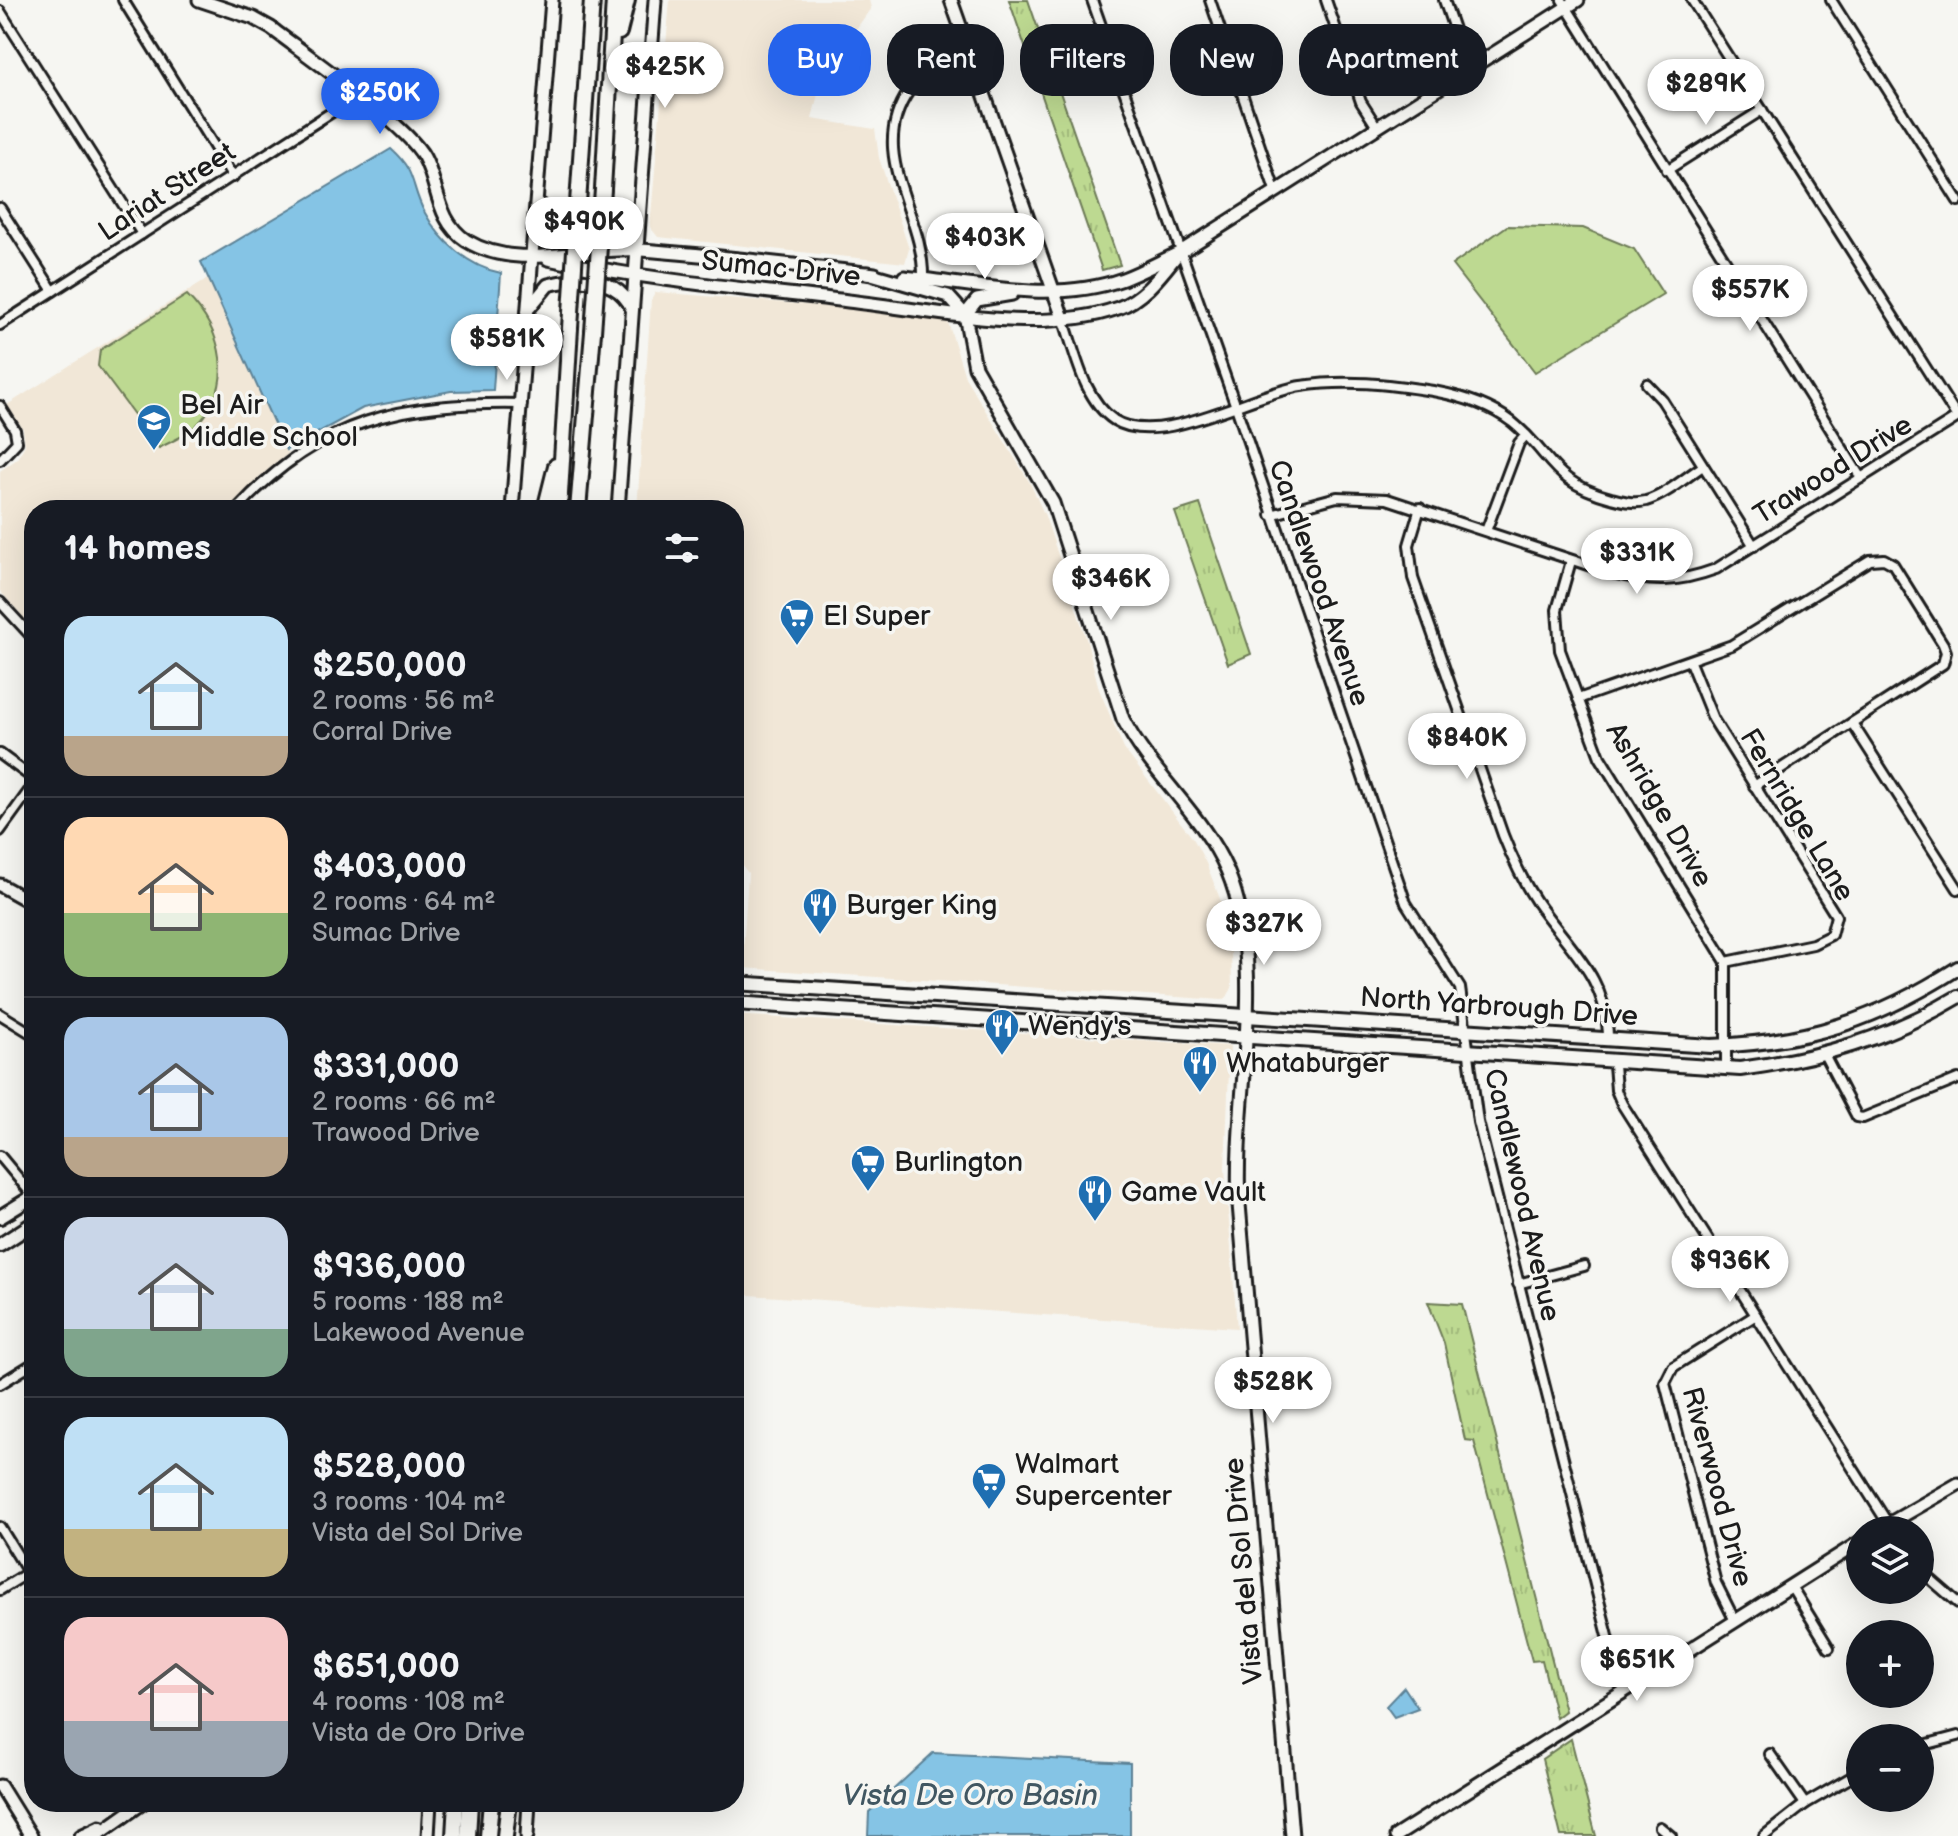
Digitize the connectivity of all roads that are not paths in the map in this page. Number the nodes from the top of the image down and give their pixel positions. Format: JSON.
{"nodes":[{"id":1,"x":123,"y":0,"type":"edge"},
{"id":2,"x":199,"y":0,"type":"edge"},
{"id":3,"x":552,"y":0,"type":"edge"},
{"id":4,"x":592,"y":0,"type":"edge"},
{"id":5,"x":614,"y":0,"type":"edge"},
{"id":6,"x":627,"y":0,"type":"edge"},
{"id":7,"x":655,"y":0,"type":"edge"},
{"id":8,"x":951,"y":0,"type":"edge"},
{"id":9,"x":1092,"y":0,"type":"edge"},
{"id":10,"x":1210,"y":0,"type":"edge"},
{"id":11,"x":1326,"y":0,"type":"edge"},
{"id":12,"x":1444,"y":0,"type":"edge"},
{"id":13,"x":1578,"y":0,"type":"edge"},
{"id":14,"x":1692,"y":0,"type":"edge"},
{"id":15,"x":1831,"y":0,"type":"edge"},
{"id":16,"x":1563,"y":4,"type":"edge"},
{"id":17,"x":0,"y":11,"type":"edge"},
{"id":18,"x":959,"y":24,"type":"edge"},
{"id":19,"x":1452,"y":24,"type":"edge"},
{"id":20,"x":1487,"y":55,"type":"edge"},
{"id":21,"x":610,"y":71,"type":"junction"},
{"id":22,"x":357,"y":96,"type":"junction"},
{"id":23,"x":908,"y":96,"type":"edge"},
{"id":24,"x":984,"y":96,"type":"edge"},
{"id":25,"x":1424,"y":96,"type":"edge"},
{"id":26,"x":1762,"y":110,"type":"junction"},
{"id":27,"x":1377,"y":127,"type":"junction"},
{"id":28,"x":1667,"y":170,"type":"junction"},
{"id":29,"x":233,"y":177,"type":"junction"},
{"id":30,"x":1275,"y":190,"type":"junction"},
{"id":31,"x":538,"y":197,"type":"junction"},
{"id":32,"x":1958,"y":201,"type":"edge"},
{"id":33,"x":0,"y":208,"type":"edge"},
{"id":34,"x":639,"y":217,"type":"junction"},
{"id":35,"x":142,"y":234,"type":"junction"},
{"id":36,"x":637,"y":249,"type":"junction"},
{"id":37,"x":1179,"y":253,"type":"junction"},
{"id":38,"x":532,"y":256,"type":"junction"},
{"id":39,"x":868,"y":273,"type":"junction"},
{"id":40,"x":635,"y":277,"type":"junction"},
{"id":41,"x":923,"y":279,"type":"junction"},
{"id":42,"x":53,"y":291,"type":"junction"},
{"id":43,"x":1034,"y":291,"type":"junction"},
{"id":44,"x":1053,"y":291,"type":"junction"},
{"id":45,"x":530,"y":307,"type":"junction"},
{"id":46,"x":633,"y":310,"type":"junction"},
{"id":47,"x":965,"y":315,"type":"junction"},
{"id":48,"x":1063,"y":318,"type":"junction"},
{"id":49,"x":0,"y":325,"type":"edge"},
{"id":50,"x":1647,"y":384,"type":"dead end"},
{"id":51,"x":522,"y":404,"type":"junction"},
{"id":52,"x":1235,"y":404,"type":"junction"},
{"id":53,"x":0,"y":406,"type":"edge"},
{"id":54,"x":1957,"y":417,"type":"edge"},
{"id":55,"x":564,"y":435,"type":"junction"},
{"id":56,"x":1526,"y":435,"type":"junction"},
{"id":57,"x":0,"y":460,"type":"edge"},
{"id":58,"x":1703,"y":466,"type":"junction"},
{"id":59,"x":1861,"y":478,"type":"junction"},
{"id":60,"x":247,"y":500,"type":"edge"},
{"id":61,"x":513,"y":500,"type":"edge"},
{"id":62,"x":548,"y":500,"type":"edge"},
{"id":63,"x":560,"y":500,"type":"edge"},
{"id":64,"x":579,"y":500,"type":"edge"},
{"id":65,"x":619,"y":500,"type":"edge"},
{"id":66,"x":1420,"y":508,"type":"junction"},
{"id":67,"x":1271,"y":515,"type":"junction"},
{"id":68,"x":1486,"y":531,"type":"junction"},
{"id":69,"x":1754,"y":546,"type":"junction"},
{"id":70,"x":1571,"y":561,"type":"junction"},
{"id":71,"x":0,"y":602,"type":"edge"},
{"id":72,"x":24,"y":628,"type":"edge"},
{"id":73,"x":1690,"y":662,"type":"junction"},
{"id":74,"x":1578,"y":699,"type":"junction"},
{"id":75,"x":1852,"y":723,"type":"junction"},
{"id":76,"x":0,"y":754,"type":"edge"},
{"id":77,"x":24,"y":773,"type":"edge"},
{"id":78,"x":1754,"y":786,"type":"junction"},
{"id":79,"x":24,"y":796,"type":"edge"},
{"id":80,"x":0,"y":831,"type":"edge"},
{"id":81,"x":0,"y":885,"type":"edge"},
{"id":82,"x":1958,"y":889,"type":"edge"},
{"id":83,"x":24,"y":898,"type":"edge"},
{"id":84,"x":1726,"y":962,"type":"junction"},
{"id":85,"x":1958,"y":968,"type":"edge"},
{"id":86,"x":744,"y":984,"type":"edge"},
{"id":87,"x":886,"y":992,"type":"junction"},
{"id":88,"x":1958,"y":997,"type":"edge"},
{"id":89,"x":744,"y":1004,"type":"edge"},
{"id":90,"x":885,"y":1013,"type":"junction"},
{"id":91,"x":0,"y":1014,"type":"edge"},
{"id":92,"x":1245,"y":1014,"type":"junction"},
{"id":93,"x":1465,"y":1028,"type":"junction"},
{"id":94,"x":24,"y":1029,"type":"edge"},
{"id":95,"x":1244,"y":1037,"type":"junction"},
{"id":96,"x":1608,"y":1039,"type":"junction"},
{"id":97,"x":1728,"y":1045,"type":"junction"},
{"id":98,"x":1468,"y":1053,"type":"junction"},
{"id":99,"x":1825,"y":1056,"type":"junction"},
{"id":100,"x":1614,"y":1064,"type":"junction"},
{"id":101,"x":1726,"y":1069,"type":"junction"},
{"id":102,"x":1958,"y":1079,"type":"edge"},
{"id":103,"x":0,"y":1156,"type":"edge"},
{"id":104,"x":24,"y":1184,"type":"edge"},
{"id":105,"x":24,"y":1202,"type":"edge"},
{"id":106,"x":0,"y":1217,"type":"edge"},
{"id":107,"x":24,"y":1229,"type":"edge"},
{"id":108,"x":0,"y":1245,"type":"edge"},
{"id":109,"x":1584,"y":1266,"type":"dead end"},
{"id":110,"x":1518,"y":1284,"type":"junction"},
{"id":111,"x":1756,"y":1315,"type":"junction"},
{"id":112,"x":24,"y":1371,"type":"edge"},
{"id":113,"x":0,"y":1384,"type":"edge"},
{"id":114,"x":1958,"y":1484,"type":"edge"},
{"id":115,"x":1879,"y":1516,"type":"edge"},
{"id":116,"x":1906,"y":1516,"type":"edge"},
{"id":117,"x":0,"y":1527,"type":"edge"},
{"id":118,"x":1846,"y":1551,"type":"edge"},
{"id":119,"x":24,"y":1560,"type":"edge"},
{"id":120,"x":24,"y":1575,"type":"edge"},
{"id":121,"x":1934,"y":1582,"type":"edge"},
{"id":122,"x":1791,"y":1586,"type":"junction"},
{"id":123,"x":0,"y":1590,"type":"edge"},
{"id":124,"x":1958,"y":1603,"type":"edge"},
{"id":125,"x":1735,"y":1621,"type":"junction"},
{"id":126,"x":1829,"y":1648,"type":"dead end"},
{"id":127,"x":1629,"y":1687,"type":"junction"},
{"id":128,"x":1958,"y":1736,"type":"edge"},
{"id":129,"x":1934,"y":1742,"type":"edge"},
{"id":130,"x":1770,"y":1754,"type":"dead end"},
{"id":131,"x":1846,"y":1780,"type":"edge"},
{"id":132,"x":0,"y":1786,"type":"edge"},
{"id":133,"x":1805,"y":1804,"type":"junction"},
{"id":134,"x":129,"y":1812,"type":"edge"},
{"id":135,"x":429,"y":1812,"type":"edge"},
{"id":136,"x":455,"y":1812,"type":"edge"},
{"id":137,"x":469,"y":1812,"type":"edge"},
{"id":138,"x":490,"y":1812,"type":"edge"},
{"id":139,"x":508,"y":1812,"type":"edge"},
{"id":140,"x":528,"y":1812,"type":"edge"},
{"id":141,"x":126,"y":1814,"type":"junction"},
{"id":142,"x":1660,"y":1827,"type":"dead end"},
{"id":143,"x":31,"y":1836,"type":"edge"},
{"id":144,"x":81,"y":1836,"type":"edge"},
{"id":145,"x":96,"y":1836,"type":"edge"},
{"id":146,"x":428,"y":1836,"type":"edge"},
{"id":147,"x":454,"y":1836,"type":"edge"},
{"id":148,"x":468,"y":1836,"type":"edge"},
{"id":149,"x":488,"y":1836,"type":"edge"},
{"id":150,"x":505,"y":1836,"type":"edge"},
{"id":151,"x":527,"y":1836,"type":"edge"},
{"id":152,"x":1292,"y":1836,"type":"edge"},
{"id":153,"x":1396,"y":1836,"type":"edge"},
{"id":154,"x":1671,"y":1836,"type":"edge"},
{"id":155,"x":1764,"y":1836,"type":"edge"}],
"edges":[{"from":1,"to":29,"type":"street"},
{"from":2,"to":22,"type":"street"},
{"from":3,"to":31,"type":"street"},
{"from":4,"to":55,"type":"highway","bridge":true},
{"from":5,"to":21,"type":"highway"},
{"from":6,"to":21,"type":"highway"},
{"from":7,"to":34,"type":"street"},
{"from":8,"to":18,"type":"street"},
{"from":9,"to":37,"type":"street","name":"Candlewood Avenue"},
{"from":10,"to":30,"type":"street"},
{"from":11,"to":27,"type":"street"},
{"from":12,"to":19,"type":"street"},
{"from":13,"to":16,"type":"street","name":"Sumac Drive"},
{"from":14,"to":26,"type":"street"},
{"from":15,"to":32,"type":"street"},
{"from":16,"to":20,"type":"street","name":"Sumac Drive"},
{"from":16,"to":28,"type":"street"},
{"from":17,"to":35,"type":"street"},
{"from":21,"to":64,"type":"highway","bridge":true},
{"from":22,"to":29,"type":"street","name":"Lariat Street"},
{"from":22,"to":38,"type":"street"},
{"from":23,"to":41,"type":"street"},
{"from":24,"to":44,"type":"street"},
{"from":25,"to":27,"type":"street","name":"Sumac Drive"},
{"from":26,"to":28,"type":"street"},
{"from":26,"to":54,"type":"street"},
{"from":27,"to":30,"type":"street","name":"Sumac Drive"},
{"from":28,"to":59,"type":"street"},
{"from":29,"to":35,"type":"street","name":"Lariat Street"},
{"from":30,"to":37,"type":"street","name":"Sumac Drive"},
{"from":31,"to":34,"type":"street"},
{"from":31,"to":38,"type":"street"},
{"from":33,"to":42,"type":"street"},
{"from":34,"to":36,"type":"street"},
{"from":35,"to":42,"type":"street","name":"Lariat Street"},
{"from":36,"to":38,"type":"street","name":"Sumac Drive"},
{"from":36,"to":39,"type":"street","name":"Sumac Drive"},
{"from":36,"to":40,"type":"street"},
{"from":37,"to":44,"type":"street","name":"Sumac Drive"},
{"from":37,"to":48,"type":"street","name":"Sumac Drive"},
{"from":37,"to":52,"type":"street","name":"Candlewood Avenue"},
{"from":38,"to":40,"type":"street","name":"Sumac Drive"},
{"from":38,"to":45,"type":"street"},
{"from":39,"to":41,"type":"street","name":"Sumac Drive"},
{"from":39,"to":47,"type":"street"},
{"from":40,"to":46,"type":"street"},
{"from":40,"to":47,"type":"street","name":"Sumac Drive"},
{"from":41,"to":43,"type":"street","name":"Sumac Drive"},
{"from":42,"to":49,"type":"street","name":"Lariat Street"},
{"from":43,"to":44,"type":"street","name":"Sumac Drive"},
{"from":43,"to":47,"type":"street"},
{"from":44,"to":48,"type":"street"},
{"from":45,"to":46,"type":"street"},
{"from":45,"to":51,"type":"street"},
{"from":46,"to":65,"type":"street"},
{"from":47,"to":48,"type":"street","name":"Sumac Drive"},
{"from":47,"to":92,"type":"street","name":"Vista del Sol Drive"},
{"from":48,"to":52,"type":"street"},
{"from":50,"to":58,"type":"street"},
{"from":51,"to":60,"type":"street"},
{"from":51,"to":61,"type":"street"},
{"from":52,"to":56,"type":"street"},
{"from":52,"to":67,"type":"street","name":"Candlewood Avenue"},
{"from":53,"to":57,"type":"street"},
{"from":54,"to":59,"type":"street","name":"Trawood Drive"},
{"from":55,"to":62,"type":"highway"},
{"from":55,"to":63,"type":"highway"},
{"from":56,"to":58,"type":"street"},
{"from":56,"to":68,"type":"street"},
{"from":58,"to":69,"type":"street"},
{"from":59,"to":69,"type":"street","name":"Trawood Drive"},
{"from":66,"to":67,"type":"street","name":"Trawood Drive"},
{"from":66,"to":68,"type":"street","name":"Trawood Drive"},
{"from":66,"to":96,"type":"street"},
{"from":67,"to":93,"type":"street","name":"Candlewood Avenue"},
{"from":68,"to":70,"type":"street","name":"Trawood Drive"},
{"from":69,"to":70,"type":"street","name":"Trawood Drive"},
{"from":70,"to":74,"type":"street","name":"Ashridge Drive"},
{"from":71,"to":72,"type":"street"},
{"from":73,"to":74,"type":"street"},
{"from":73,"to":75,"type":"street"},
{"from":73,"to":78,"type":"street","name":"Fernridge Lane"},
{"from":74,"to":84,"type":"street","name":"Ashridge Drive"},
{"from":75,"to":78,"type":"street"},
{"from":75,"to":82,"type":"street"},
{"from":76,"to":77,"type":"street"},
{"from":78,"to":84,"type":"street","name":"Fernridge Lane"},
{"from":79,"to":80,"type":"street"},
{"from":81,"to":83,"type":"street"},
{"from":84,"to":97,"type":"street"},
{"from":85,"to":97,"type":"main road","name":"North Yarbrough Drive"},
{"from":86,"to":87,"type":"main road","name":"North Yarbrough Drive"},
{"from":87,"to":90,"type":"main road"},
{"from":87,"to":92,"type":"main road","name":"North Yarbrough Drive"},
{"from":88,"to":99,"type":"main road","name":"North Yarbrough Drive"},
{"from":89,"to":90,"type":"main road","name":"North Yarbrough Drive"},
{"from":90,"to":95,"type":"main road","name":"North Yarbrough Drive"},
{"from":91,"to":94,"type":"street"},
{"from":92,"to":93,"type":"main road","name":"North Yarbrough Drive"},
{"from":92,"to":95,"type":"street","name":"Vista del Sol Drive"},
{"from":93,"to":96,"type":"main road","name":"North Yarbrough Drive"},
{"from":93,"to":98,"type":"street","name":"Candlewood Avenue"},
{"from":95,"to":98,"type":"main road","name":"North Yarbrough Drive"},
{"from":95,"to":152,"type":"street","name":"Vista del Sol Drive"},
{"from":96,"to":97,"type":"main road","name":"North Yarbrough Drive"},
{"from":97,"to":101,"type":"street"},
{"from":98,"to":100,"type":"main road","name":"North Yarbrough Drive"},
{"from":98,"to":110,"type":"street","name":"Candlewood Avenue"},
{"from":99,"to":101,"type":"main road","name":"North Yarbrough Drive"},
{"from":99,"to":102,"type":"street"},
{"from":100,"to":101,"type":"main road","name":"North Yarbrough Drive"},
{"from":100,"to":111,"type":"street"},
{"from":103,"to":104,"type":"street"},
{"from":105,"to":106,"type":"main road"},
{"from":107,"to":108,"type":"main road"},
{"from":109,"to":110,"type":"street"},
{"from":110,"to":127,"type":"street","name":"Candlewood Avenue"},
{"from":111,"to":115,"type":"street"},
{"from":111,"to":125,"type":"street","name":"Riverwood Drive"},
{"from":112,"to":113,"type":"street"},
{"from":114,"to":116,"type":"street"},
{"from":117,"to":119,"type":"street"},
{"from":118,"to":122,"type":"street"},
{"from":120,"to":123,"type":"street"},
{"from":121,"to":124,"type":"street"},
{"from":122,"to":125,"type":"street"},
{"from":122,"to":126,"type":"street"},
{"from":125,"to":127,"type":"street"},
{"from":127,"to":153,"type":"street"},
{"from":128,"to":129,"type":"street"},
{"from":130,"to":133,"type":"street"},
{"from":131,"to":133,"type":"street"},
{"from":132,"to":143,"type":"street"},
{"from":133,"to":155,"type":"street"},
{"from":134,"to":141,"type":"street"},
{"from":135,"to":146,"type":"street"},
{"from":136,"to":147,"type":"highway"},
{"from":137,"to":148,"type":"highway"},
{"from":138,"to":149,"type":"highway"},
{"from":139,"to":150,"type":"highway"},
{"from":140,"to":151,"type":"street"},
{"from":141,"to":144,"type":"street"},
{"from":141,"to":145,"type":"street"},
{"from":142,"to":154,"type":"street"}]}
